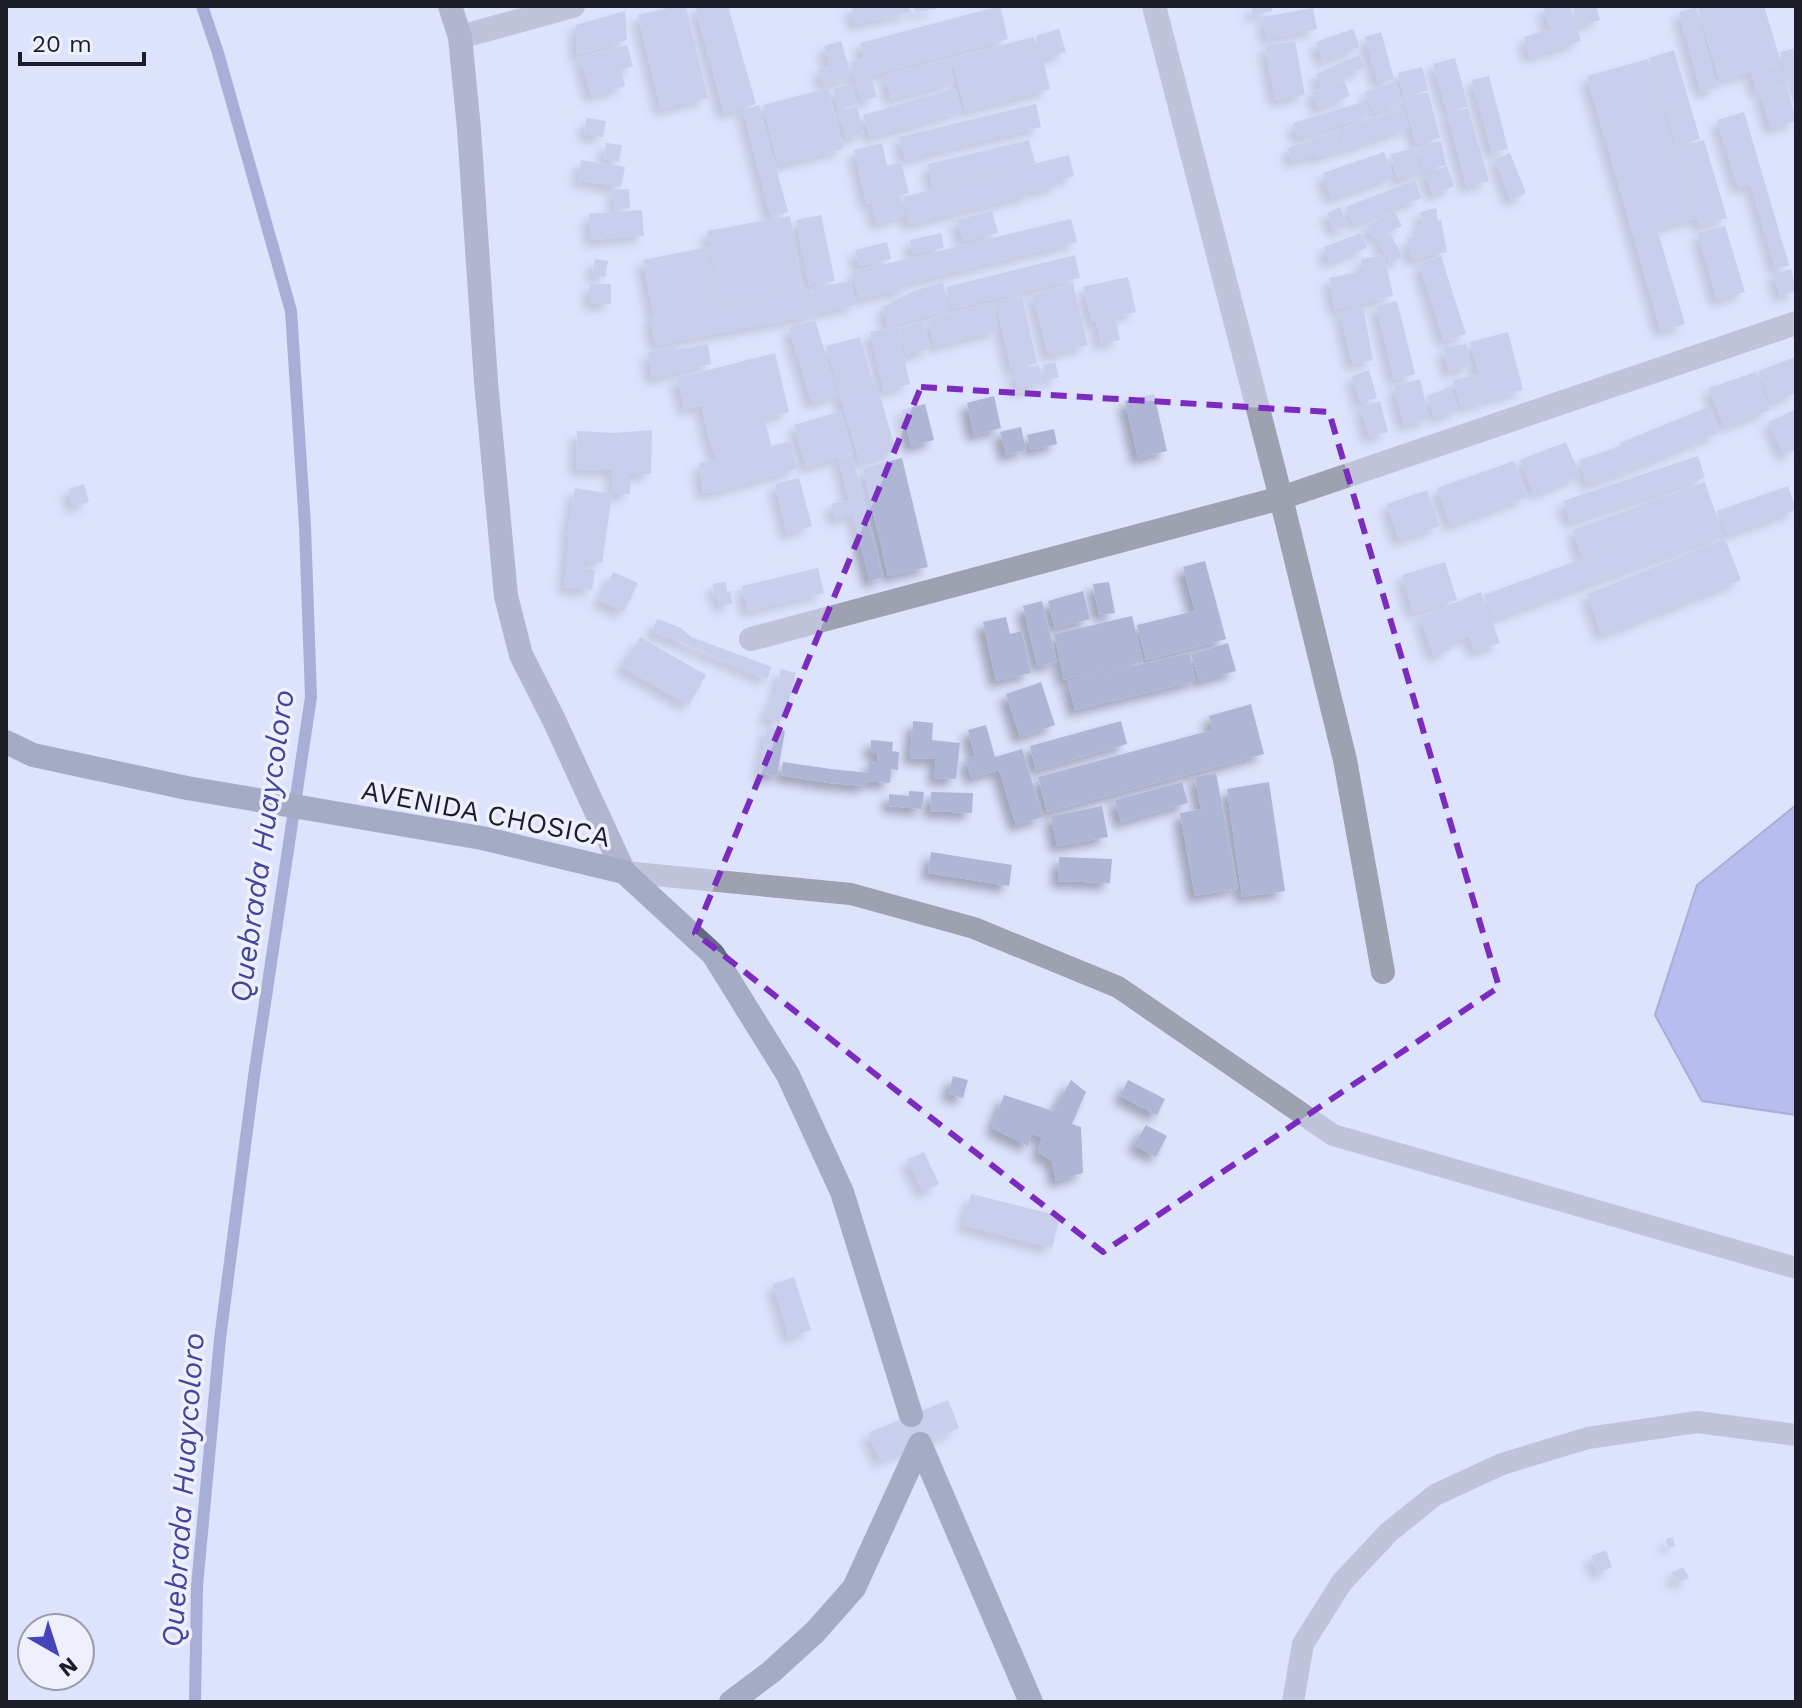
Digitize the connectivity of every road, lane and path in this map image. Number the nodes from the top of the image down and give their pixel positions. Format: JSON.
{"nodes":[{"id":1,"x":450,"y":6,"type":"edge"},
{"id":2,"x":573,"y":6,"type":"edge"},
{"id":3,"x":1154,"y":6,"type":"edge"},
{"id":4,"x":460,"y":37,"type":"junction"},
{"id":5,"x":1796,"y":323,"type":"edge"},
{"id":6,"x":1281,"y":498,"type":"junction"},
{"id":7,"x":751,"y":639,"type":"dead end"},
{"id":8,"x":6,"y":742,"type":"edge"},
{"id":9,"x":624,"y":872,"type":"junction"},
{"id":10,"x":1383,"y":972,"type":"dead end"},
{"id":11,"x":1796,"y":1268,"type":"edge"},
{"id":12,"x":911,"y":1415,"type":"dead end"},
{"id":13,"x":1796,"y":1435,"type":"edge"},
{"id":14,"x":731,"y":1702,"type":"edge"},
{"id":15,"x":1031,"y":1702,"type":"edge"},
{"id":16,"x":1293,"y":1702,"type":"edge"}],
"edges":[{"from":1,"to":4,"type":"main road"},
{"from":2,"to":4,"type":"street"},
{"from":3,"to":6,"type":"street"},
{"from":4,"to":9,"type":"main road"},
{"from":5,"to":6,"type":"street"},
{"from":6,"to":7,"type":"street"},
{"from":6,"to":10,"type":"street"},
{"from":8,"to":9,"type":"main road","name":"AVENIDA CHOSICA"},
{"from":9,"to":11,"type":"lane"},
{"from":9,"to":12,"type":"main road","name":"AVENIDA CHOSICA"},
{"from":13,"to":16,"type":"lane"},
{"from":14,"to":15,"type":"main road"}]}
